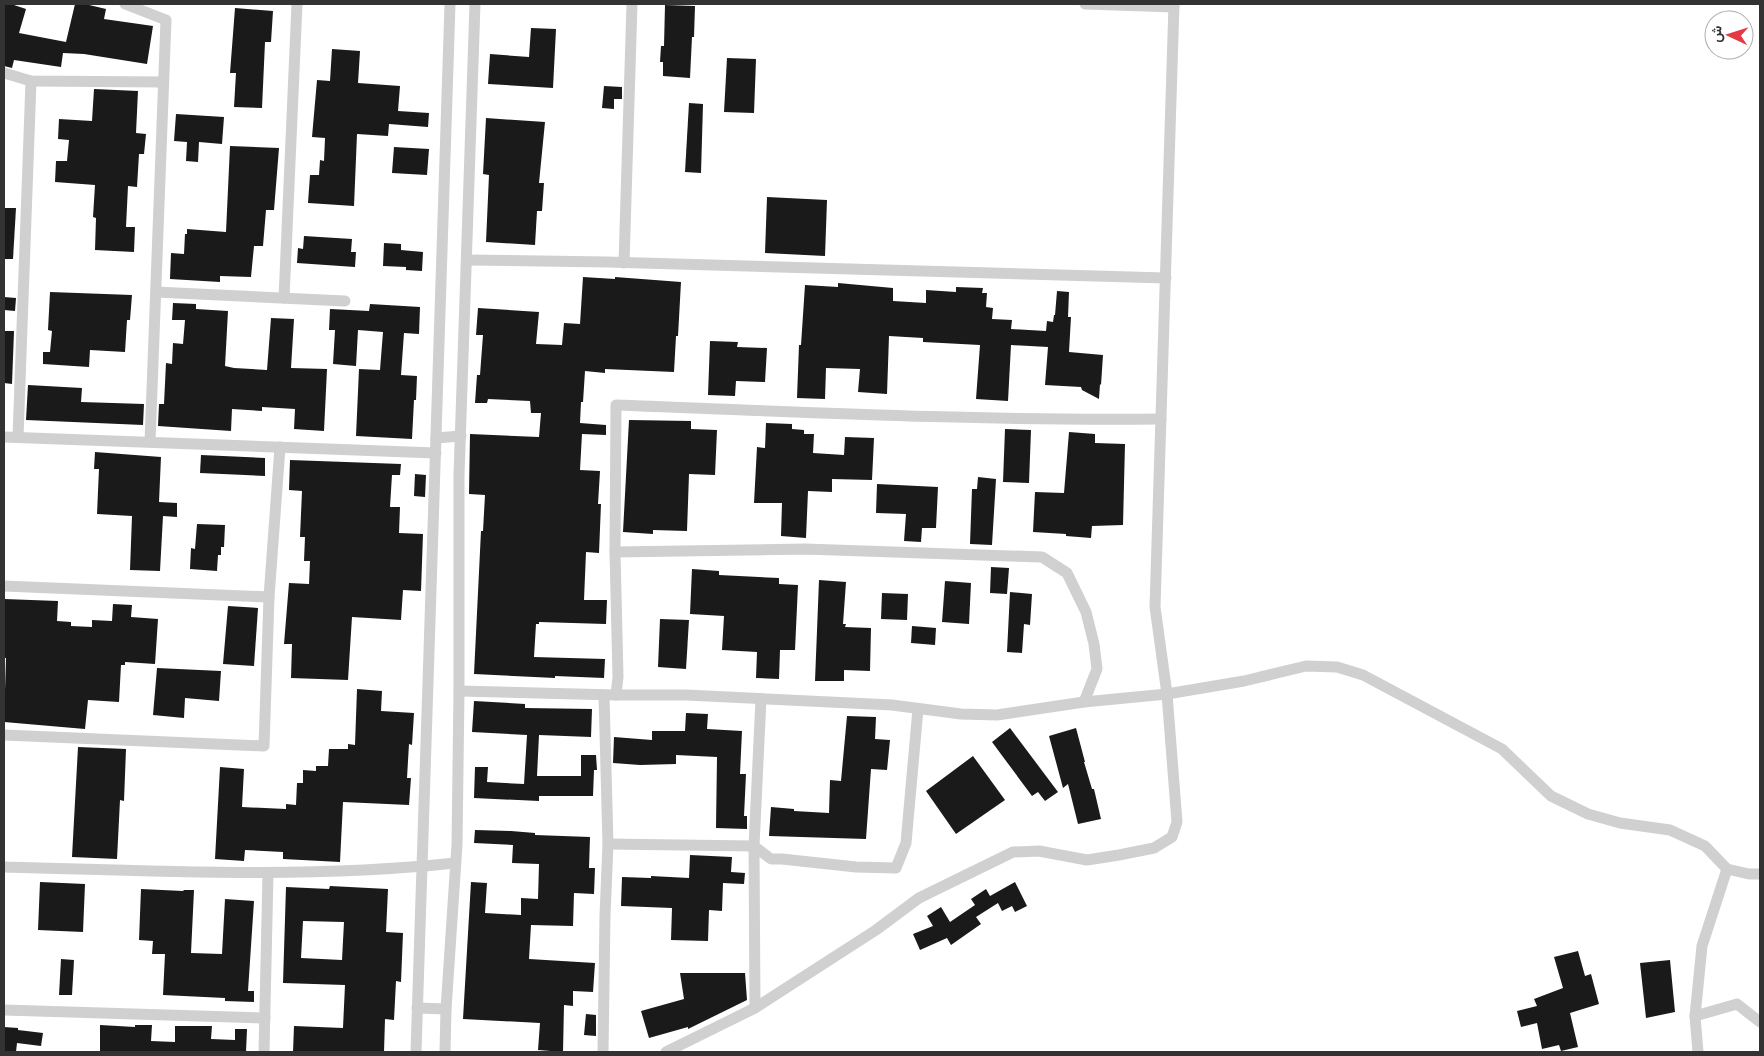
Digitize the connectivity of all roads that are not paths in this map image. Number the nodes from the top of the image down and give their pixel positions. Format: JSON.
{"nodes":[{"id":1,"x":125,"y":4,"type":"edge"},
{"id":2,"x":297,"y":4,"type":"edge"},
{"id":3,"x":450,"y":4,"type":"edge"},
{"id":4,"x":475,"y":4,"type":"edge"},
{"id":5,"x":632,"y":4,"type":"edge"},
{"id":6,"x":1086,"y":4,"type":"edge"},
{"id":7,"x":1174,"y":5,"type":"edge"},
{"id":8,"x":4,"y":74,"type":"edge"},
{"id":9,"x":31,"y":80,"type":"junction"},
{"id":10,"x":163,"y":82,"type":"junction"},
{"id":11,"x":466,"y":260,"type":"junction"},
{"id":12,"x":624,"y":263,"type":"junction"},
{"id":13,"x":1166,"y":278,"type":"junction"},
{"id":14,"x":156,"y":292,"type":"junction"},
{"id":15,"x":284,"y":298,"type":"junction"},
{"id":16,"x":345,"y":301,"type":"dead end"},
{"id":17,"x":1161,"y":419,"type":"junction"},
{"id":18,"x":4,"y":436,"type":"edge"},
{"id":19,"x":461,"y":436,"type":"junction"},
{"id":20,"x":18,"y":437,"type":"junction"},
{"id":21,"x":436,"y":438,"type":"junction"},
{"id":22,"x":150,"y":442,"type":"junction"},
{"id":23,"x":280,"y":447,"type":"junction"},
{"id":24,"x":436,"y":453,"type":"junction"},
{"id":25,"x":615,"y":552,"type":"junction"},
{"id":26,"x":4,"y":586,"type":"edge"},
{"id":27,"x":270,"y":597,"type":"junction"},
{"id":28,"x":460,"y":691,"type":"junction"},
{"id":29,"x":1167,"y":694,"type":"junction"},
{"id":30,"x":610,"y":695,"type":"junction"},
{"id":31,"x":761,"y":699,"type":"junction"},
{"id":32,"x":1084,"y":702,"type":"junction"},
{"id":33,"x":918,"y":709,"type":"junction"},
{"id":34,"x":4,"y":735,"type":"edge"},
{"id":35,"x":608,"y":844,"type":"junction"},
{"id":36,"x":754,"y":846,"type":"junction"},
{"id":37,"x":455,"y":863,"type":"junction"},
{"id":38,"x":4,"y":867,"type":"edge"},
{"id":39,"x":422,"y":867,"type":"junction"},
{"id":40,"x":1728,"y":869,"type":"junction"},
{"id":41,"x":268,"y":874,"type":"junction"},
{"id":42,"x":1760,"y":874,"type":"edge"},
{"id":43,"x":417,"y":1008,"type":"junction"},
{"id":44,"x":755,"y":1008,"type":"junction"},
{"id":45,"x":446,"y":1009,"type":"junction"},
{"id":46,"x":4,"y":1010,"type":"edge"},
{"id":47,"x":1695,"y":1016,"type":"junction"},
{"id":48,"x":265,"y":1018,"type":"junction"},
{"id":49,"x":1760,"y":1022,"type":"edge"},
{"id":50,"x":264,"y":1052,"type":"edge"},
{"id":51,"x":416,"y":1052,"type":"edge"},
{"id":52,"x":445,"y":1052,"type":"edge"},
{"id":53,"x":604,"y":1052,"type":"edge"},
{"id":54,"x":666,"y":1052,"type":"edge"},
{"id":55,"x":1698,"y":1052,"type":"edge"}],
"edges":[{"from":1,"to":10,"type":"street"},
{"from":2,"to":15,"type":"street"},
{"from":3,"to":21,"type":"street"},
{"from":4,"to":11,"type":"street"},
{"from":5,"to":12,"type":"street"},
{"from":6,"to":7,"type":"street"},
{"from":7,"to":13,"type":"street"},
{"from":8,"to":9,"type":"street"},
{"from":9,"to":10,"type":"street"},
{"from":9,"to":20,"type":"street"},
{"from":10,"to":14,"type":"street"},
{"from":11,"to":12,"type":"street"},
{"from":11,"to":19,"type":"street"},
{"from":12,"to":13,"type":"street"},
{"from":13,"to":17,"type":"street"},
{"from":14,"to":15,"type":"street"},
{"from":14,"to":22,"type":"street"},
{"from":15,"to":16,"type":"street"},
{"from":17,"to":25,"type":"street"},
{"from":17,"to":29,"type":"street"},
{"from":18,"to":20,"type":"street"},
{"from":19,"to":21,"type":"street"},
{"from":19,"to":28,"type":"street"},
{"from":20,"to":22,"type":"street"},
{"from":21,"to":24,"type":"street"},
{"from":22,"to":23,"type":"street"},
{"from":23,"to":24,"type":"street"},
{"from":23,"to":27,"type":"street"},
{"from":24,"to":39,"type":"street"},
{"from":25,"to":30,"type":"street"},
{"from":25,"to":32,"type":"street"},
{"from":26,"to":27,"type":"street"},
{"from":27,"to":34,"type":"street"},
{"from":28,"to":30,"type":"street"},
{"from":28,"to":37,"type":"street"},
{"from":29,"to":32,"type":"street"},
{"from":29,"to":40,"type":"street"},
{"from":29,"to":44,"type":"street"},
{"from":30,"to":31,"type":"street"},
{"from":30,"to":35,"type":"street"},
{"from":31,"to":33,"type":"street"},
{"from":31,"to":36,"type":"street"},
{"from":32,"to":33,"type":"street"},
{"from":33,"to":36,"type":"street"},
{"from":35,"to":36,"type":"street"},
{"from":35,"to":53,"type":"street"},
{"from":36,"to":44,"type":"street"},
{"from":37,"to":39,"type":"street"},
{"from":37,"to":45,"type":"street"},
{"from":38,"to":41,"type":"street"},
{"from":39,"to":41,"type":"street"},
{"from":39,"to":43,"type":"street"},
{"from":40,"to":42,"type":"street"},
{"from":40,"to":47,"type":"street"},
{"from":41,"to":48,"type":"street"},
{"from":43,"to":45,"type":"street"},
{"from":43,"to":51,"type":"street"},
{"from":44,"to":54,"type":"street"},
{"from":45,"to":52,"type":"street"},
{"from":46,"to":48,"type":"street"},
{"from":47,"to":49,"type":"street"},
{"from":47,"to":55,"type":"street"},
{"from":48,"to":50,"type":"street"}]}
